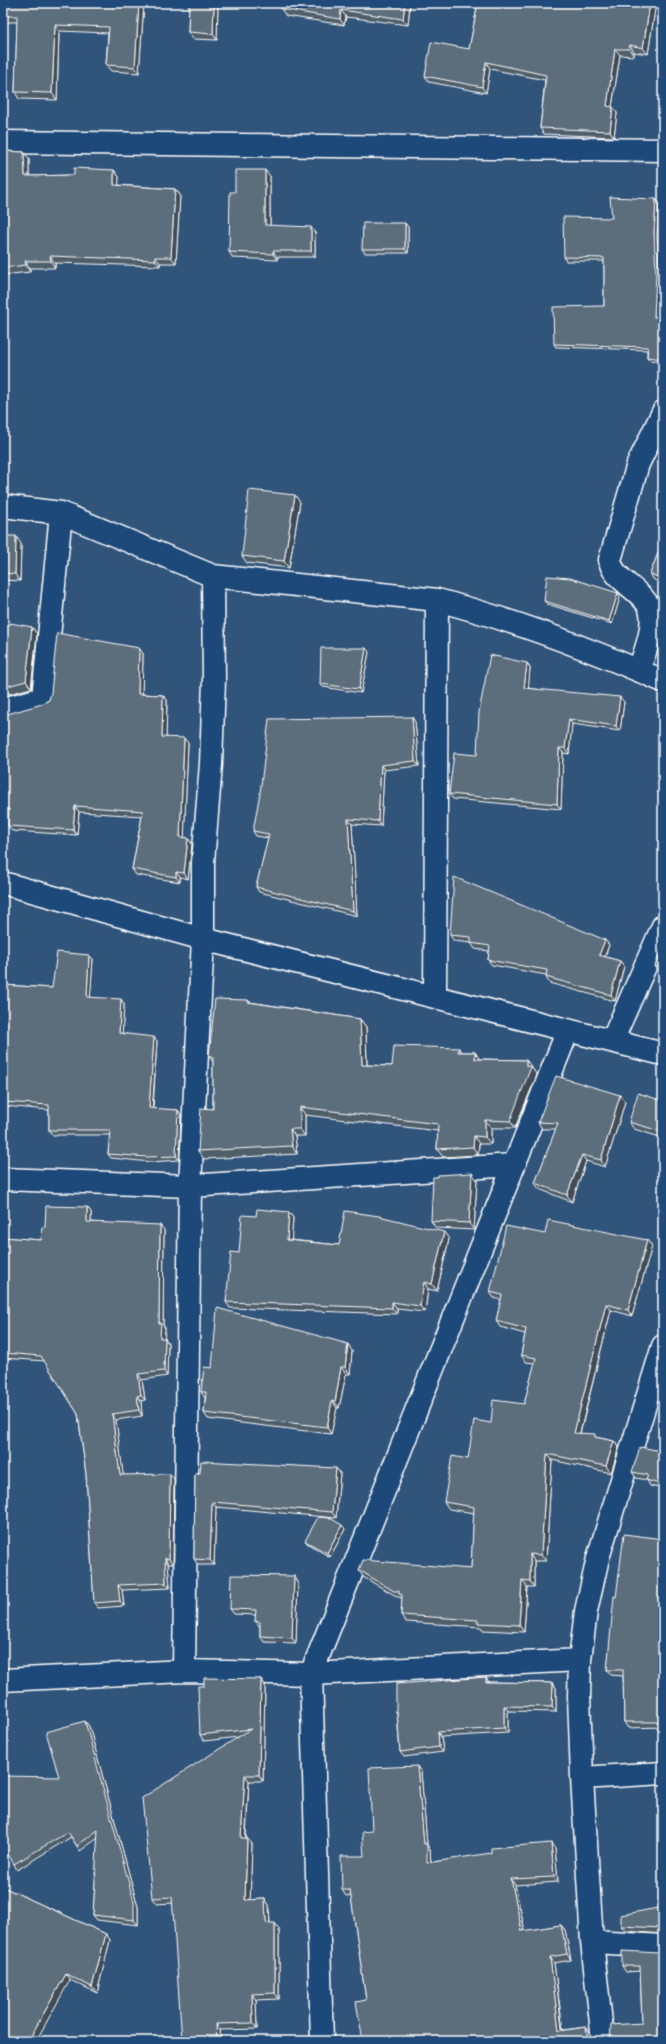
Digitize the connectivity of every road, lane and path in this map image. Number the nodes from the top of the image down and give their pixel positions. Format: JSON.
{"nodes":[{"id":1,"x":3,"y":142,"type":"edge"},
{"id":2,"x":662,"y":149,"type":"edge"},
{"id":3,"x":663,"y":412,"type":"edge"},
{"id":4,"x":3,"y":506,"type":"edge"},
{"id":5,"x":61,"y":513,"type":"junction"},
{"id":6,"x":213,"y":576,"type":"junction"},
{"id":7,"x":437,"y":600,"type":"junction"},
{"id":8,"x":639,"y":671,"type":"junction"},
{"id":9,"x":663,"y":681,"type":"edge"},
{"id":10,"x":3,"y":709,"type":"edge"},
{"id":11,"x":3,"y":883,"type":"edge"},
{"id":12,"x":663,"y":926,"type":"edge"},
{"id":13,"x":203,"y":939,"type":"junction"},
{"id":14,"x":435,"y":997,"type":"junction"},
{"id":15,"x":568,"y":1030,"type":"junction"},
{"id":16,"x":612,"y":1040,"type":"junction"},
{"id":17,"x":663,"y":1054,"type":"edge"},
{"id":18,"x":513,"y":1165,"type":"junction"},
{"id":19,"x":3,"y":1179,"type":"edge"},
{"id":20,"x":190,"y":1186,"type":"junction"},
{"id":21,"x":663,"y":1346,"type":"edge"},
{"id":22,"x":580,"y":1660,"type":"junction"},
{"id":23,"x":184,"y":1671,"type":"junction"},
{"id":24,"x":311,"y":1674,"type":"junction"},
{"id":25,"x":3,"y":1680,"type":"edge"},
{"id":26,"x":663,"y":1773,"type":"edge"},
{"id":27,"x":582,"y":1778,"type":"junction"},
{"id":28,"x":592,"y":1942,"type":"junction"},
{"id":29,"x":663,"y":1946,"type":"edge"},
{"id":30,"x":322,"y":2041,"type":"edge"},
{"id":31,"x":603,"y":2041,"type":"edge"}],
"edges":[{"from":1,"to":2,"type":"street"},
{"from":3,"to":8,"type":"street"},
{"from":4,"to":5,"type":"street"},
{"from":5,"to":6,"type":"street"},
{"from":5,"to":10,"type":"street"},
{"from":6,"to":7,"type":"street"},
{"from":6,"to":13,"type":"street"},
{"from":7,"to":8,"type":"street"},
{"from":7,"to":14,"type":"street"},
{"from":8,"to":9,"type":"street"},
{"from":11,"to":13,"type":"street"},
{"from":12,"to":16,"type":"street"},
{"from":13,"to":14,"type":"street"},
{"from":13,"to":20,"type":"street"},
{"from":14,"to":15,"type":"street"},
{"from":15,"to":16,"type":"street"},
{"from":15,"to":18,"type":"street"},
{"from":16,"to":17,"type":"street"},
{"from":18,"to":20,"type":"street"},
{"from":18,"to":24,"type":"street"},
{"from":19,"to":20,"type":"street"},
{"from":20,"to":23,"type":"street"},
{"from":21,"to":22,"type":"street"},
{"from":22,"to":24,"type":"street"},
{"from":22,"to":27,"type":"street"},
{"from":23,"to":24,"type":"street"},
{"from":23,"to":25,"type":"street"},
{"from":24,"to":30,"type":"street"},
{"from":26,"to":27,"type":"street"},
{"from":27,"to":28,"type":"street"},
{"from":28,"to":29,"type":"street"},
{"from":28,"to":31,"type":"street"}]}
